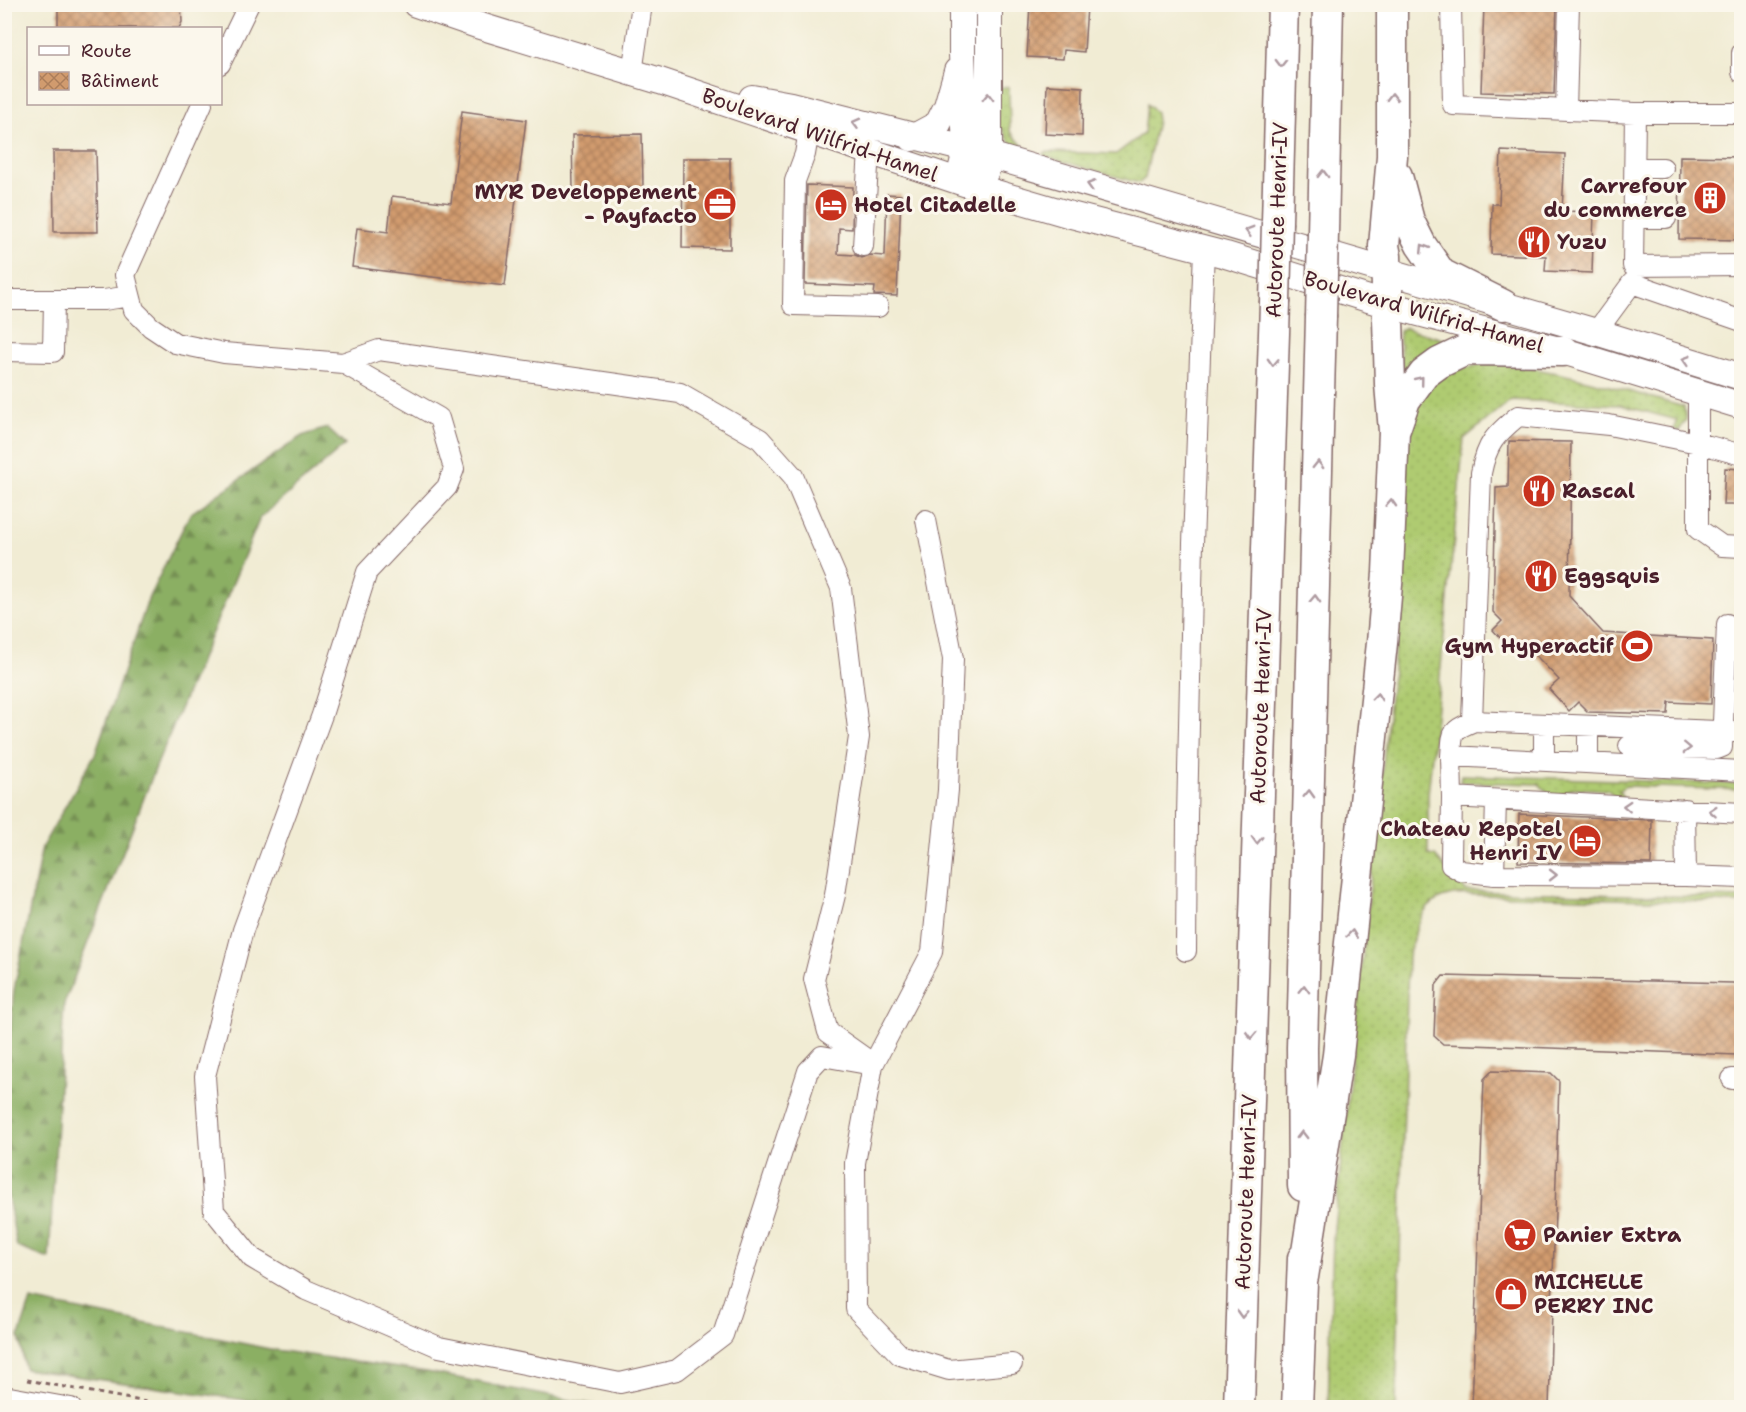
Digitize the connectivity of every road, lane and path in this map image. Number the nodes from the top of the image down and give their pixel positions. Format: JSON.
{"nodes":[{"id":1,"x":249,"y":4,"type":"edge"},
{"id":2,"x":416,"y":4,"type":"edge"},
{"id":3,"x":642,"y":4,"type":"edge"},
{"id":4,"x":962,"y":4,"type":"edge"},
{"id":5,"x":989,"y":4,"type":"edge"},
{"id":6,"x":1283,"y":4,"type":"edge"},
{"id":7,"x":1328,"y":4,"type":"edge"},
{"id":8,"x":1392,"y":4,"type":"edge"},
{"id":9,"x":1451,"y":4,"type":"edge"},
{"id":10,"x":1569,"y":4,"type":"edge"},
{"id":11,"x":456,"y":11,"type":"edge"},
{"id":12,"x":1742,"y":53,"type":"edge"},
{"id":13,"x":962,"y":54,"type":"junction"},
{"id":14,"x":222,"y":60,"type":"edge"},
{"id":15,"x":1742,"y":72,"type":"edge"},
{"id":16,"x":633,"y":73,"type":"junction"},
{"id":17,"x":660,"y":81,"type":"junction"},
{"id":18,"x":202,"y":105,"type":"edge"},
{"id":19,"x":1566,"y":110,"type":"junction"},
{"id":20,"x":1635,"y":113,"type":"junction"},
{"id":21,"x":1742,"y":113,"type":"edge"},
{"id":22,"x":809,"y":131,"type":"junction"},
{"id":23,"x":912,"y":138,"type":"junction"},
{"id":24,"x":868,"y":152,"type":"junction"},
{"id":25,"x":977,"y":153,"type":"junction"},
{"id":26,"x":1392,"y":156,"type":"junction"},
{"id":27,"x":1635,"y":168,"type":"junction"},
{"id":28,"x":1663,"y":168,"type":"dead end"},
{"id":29,"x":970,"y":185,"type":"junction"},
{"id":30,"x":1634,"y":218,"type":"junction"},
{"id":31,"x":1666,"y":219,"type":"dead end"},
{"id":32,"x":863,"y":246,"type":"dead end"},
{"id":33,"x":1203,"y":249,"type":"junction"},
{"id":34,"x":1742,"y":265,"type":"edge"},
{"id":35,"x":1386,"y":271,"type":"junction"},
{"id":36,"x":1633,"y":274,"type":"junction"},
{"id":37,"x":130,"y":296,"type":"junction"},
{"id":38,"x":4,"y":300,"type":"edge"},
{"id":39,"x":54,"y":300,"type":"junction"},
{"id":40,"x":1388,"y":305,"type":"junction"},
{"id":41,"x":1503,"y":305,"type":"junction"},
{"id":42,"x":878,"y":307,"type":"dead end"},
{"id":43,"x":1742,"y":321,"type":"edge"},
{"id":44,"x":1596,"y":332,"type":"junction"},
{"id":45,"x":4,"y":351,"type":"edge"},
{"id":46,"x":1563,"y":351,"type":"junction"},
{"id":47,"x":343,"y":363,"type":"junction"},
{"id":48,"x":1742,"y":377,"type":"edge"},
{"id":49,"x":1698,"y":392,"type":"junction"},
{"id":50,"x":1742,"y":406,"type":"edge"},
{"id":51,"x":1395,"y":431,"type":"junction"},
{"id":52,"x":1698,"y":443,"type":"junction"},
{"id":53,"x":1742,"y":455,"type":"edge"},
{"id":54,"x":926,"y":520,"type":"dead end"},
{"id":55,"x":1742,"y":547,"type":"edge"},
{"id":56,"x":1727,"y":624,"type":"dead end"},
{"id":57,"x":1472,"y":722,"type":"junction"},
{"id":58,"x":1544,"y":724,"type":"junction"},
{"id":59,"x":1588,"y":726,"type":"junction"},
{"id":60,"x":1732,"y":731,"type":"edge"},
{"id":61,"x":1629,"y":746,"type":"junction"},
{"id":62,"x":1451,"y":756,"type":"junction"},
{"id":63,"x":1544,"y":761,"type":"junction"},
{"id":64,"x":1588,"y":763,"type":"junction"},
{"id":65,"x":1742,"y":771,"type":"edge"},
{"id":66,"x":1452,"y":798,"type":"junction"},
{"id":67,"x":1496,"y":800,"type":"junction"},
{"id":68,"x":1685,"y":809,"type":"junction"},
{"id":69,"x":1742,"y":813,"type":"edge"},
{"id":70,"x":1494,"y":875,"type":"junction"},
{"id":71,"x":1686,"y":876,"type":"junction"},
{"id":72,"x":1742,"y":879,"type":"edge"},
{"id":73,"x":1186,"y":951,"type":"dead end"},
{"id":74,"x":873,"y":1065,"type":"junction"},
{"id":75,"x":1303,"y":1278,"type":"junction"},
{"id":76,"x":1012,"y":1364,"type":"dead end"},
{"id":77,"x":24,"y":1380,"type":"dead end"},
{"id":78,"x":4,"y":1396,"type":"edge"},
{"id":79,"x":1239,"y":1405,"type":"edge"},
{"id":80,"x":71,"y":1407,"type":"edge"},
{"id":81,"x":179,"y":1407,"type":"edge"},
{"id":82,"x":1296,"y":1407,"type":"edge"}],
"edges":[{"from":1,"to":14,"type":"street"},
{"from":2,"to":11,"type":"main road","name":"Boulevard Wilfrid-Hamel"},
{"from":3,"to":16,"type":"street"},
{"from":4,"to":13,"type":"main road"},
{"from":25,"to":5,"type":"main road","one_way":true},
{"from":6,"to":79,"type":"highway","name":"Autoroute Henri-IV","one_way":true,"bridge":true},
{"from":75,"to":7,"type":"highway","name":"Autoroute Henri-IV","one_way":true,"bridge":true},
{"from":26,"to":8,"type":"highway","one_way":true},
{"from":9,"to":19,"type":"street"},
{"from":10,"to":19,"type":"street"},
{"from":11,"to":16,"type":"main road","name":"Boulevard Wilfrid-Hamel"},
{"from":12,"to":15,"type":"street"},
{"from":13,"to":23,"type":"main road"},
{"from":13,"to":25,"type":"main road"},
{"from":16,"to":17,"type":"main road","name":"Boulevard Wilfrid-Hamel"},
{"from":17,"to":22,"type":"main road","name":"Boulevard Wilfrid-Hamel"},
{"from":23,"to":17,"type":"main road","name":"Boulevard Wilfrid-Hamel","one_way":true},
{"from":18,"to":37,"type":"street"},
{"from":19,"to":20,"type":"street"},
{"from":20,"to":21,"type":"street"},
{"from":20,"to":27,"type":"street"},
{"from":22,"to":24,"type":"main road","name":"Boulevard Wilfrid-Hamel"},
{"from":22,"to":42,"type":"street"},
{"from":23,"to":25,"type":"main road","name":"Boulevard Wilfrid-Hamel"},
{"from":24,"to":29,"type":"main road","name":"Boulevard Wilfrid-Hamel"},
{"from":24,"to":32,"type":"street"},
{"from":25,"to":29,"type":"main road"},
{"from":35,"to":25,"type":"main road","name":"Boulevard Wilfrid-Hamel","one_way":true},
{"from":26,"to":35,"type":"highway"},
{"from":41,"to":26,"type":"highway","one_way":true},
{"from":27,"to":28,"type":"street"},
{"from":27,"to":30,"type":"street"},
{"from":29,"to":33,"type":"main road","name":"Boulevard Wilfrid-Hamel"},
{"from":30,"to":31,"type":"street"},
{"from":30,"to":36,"type":"street"},
{"from":33,"to":40,"type":"main road","name":"Boulevard Wilfrid-Hamel"},
{"from":33,"to":73,"type":"street"},
{"from":34,"to":36,"type":"street"},
{"from":35,"to":40,"type":"highway"},
{"from":35,"to":41,"type":"main road","name":"Boulevard Wilfrid-Hamel"},
{"from":36,"to":43,"type":"street"},
{"from":36,"to":44,"type":"street"},
{"from":37,"to":39,"type":"street"},
{"from":37,"to":47,"type":"street"},
{"from":38,"to":39,"type":"street"},
{"from":39,"to":45,"type":"street"},
{"from":40,"to":46,"type":"main road","name":"Boulevard Wilfrid-Hamel"},
{"from":40,"to":51,"type":"highway"},
{"from":41,"to":44,"type":"main road","name":"Boulevard Wilfrid-Hamel"},
{"from":48,"to":44,"type":"main road","name":"Boulevard Wilfrid-Hamel","one_way":true},
{"from":46,"to":49,"type":"main road","name":"Boulevard Wilfrid-Hamel"},
{"from":51,"to":46,"type":"highway","one_way":true},
{"from":47,"to":74,"type":"street"},
{"from":47,"to":74,"type":"street"},
{"from":49,"to":50,"type":"main road","name":"Boulevard Wilfrid-Hamel"},
{"from":49,"to":52,"type":"street"},
{"from":75,"to":51,"type":"highway","one_way":true},
{"from":52,"to":53,"type":"street"},
{"from":52,"to":55,"type":"street"},
{"from":52,"to":57,"type":"street"},
{"from":54,"to":74,"type":"street"},
{"from":56,"to":60,"type":"street"},
{"from":57,"to":58,"type":"street"},
{"from":57,"to":62,"type":"street"},
{"from":58,"to":59,"type":"street"},
{"from":58,"to":63,"type":"street"},
{"from":59,"to":61,"type":"street"},
{"from":59,"to":64,"type":"street"},
{"from":60,"to":61,"type":"street"},
{"from":61,"to":64,"type":"street"},
{"from":61,"to":65,"type":"street"},
{"from":62,"to":63,"type":"street"},
{"from":62,"to":66,"type":"street"},
{"from":63,"to":64,"type":"street"},
{"from":66,"to":67,"type":"street"},
{"from":66,"to":70,"type":"street"},
{"from":68,"to":67,"type":"street","one_way":true},
{"from":67,"to":70,"type":"street"},
{"from":69,"to":68,"type":"street","one_way":true},
{"from":68,"to":71,"type":"street"},
{"from":70,"to":71,"type":"street","one_way":true},
{"from":71,"to":72,"type":"street"},
{"from":74,"to":76,"type":"street"},
{"from":75,"to":82,"type":"highway","name":"Autoroute Henri-IV"},
{"from":77,"to":81,"type":"path"},
{"from":78,"to":80,"type":"street"}]}
